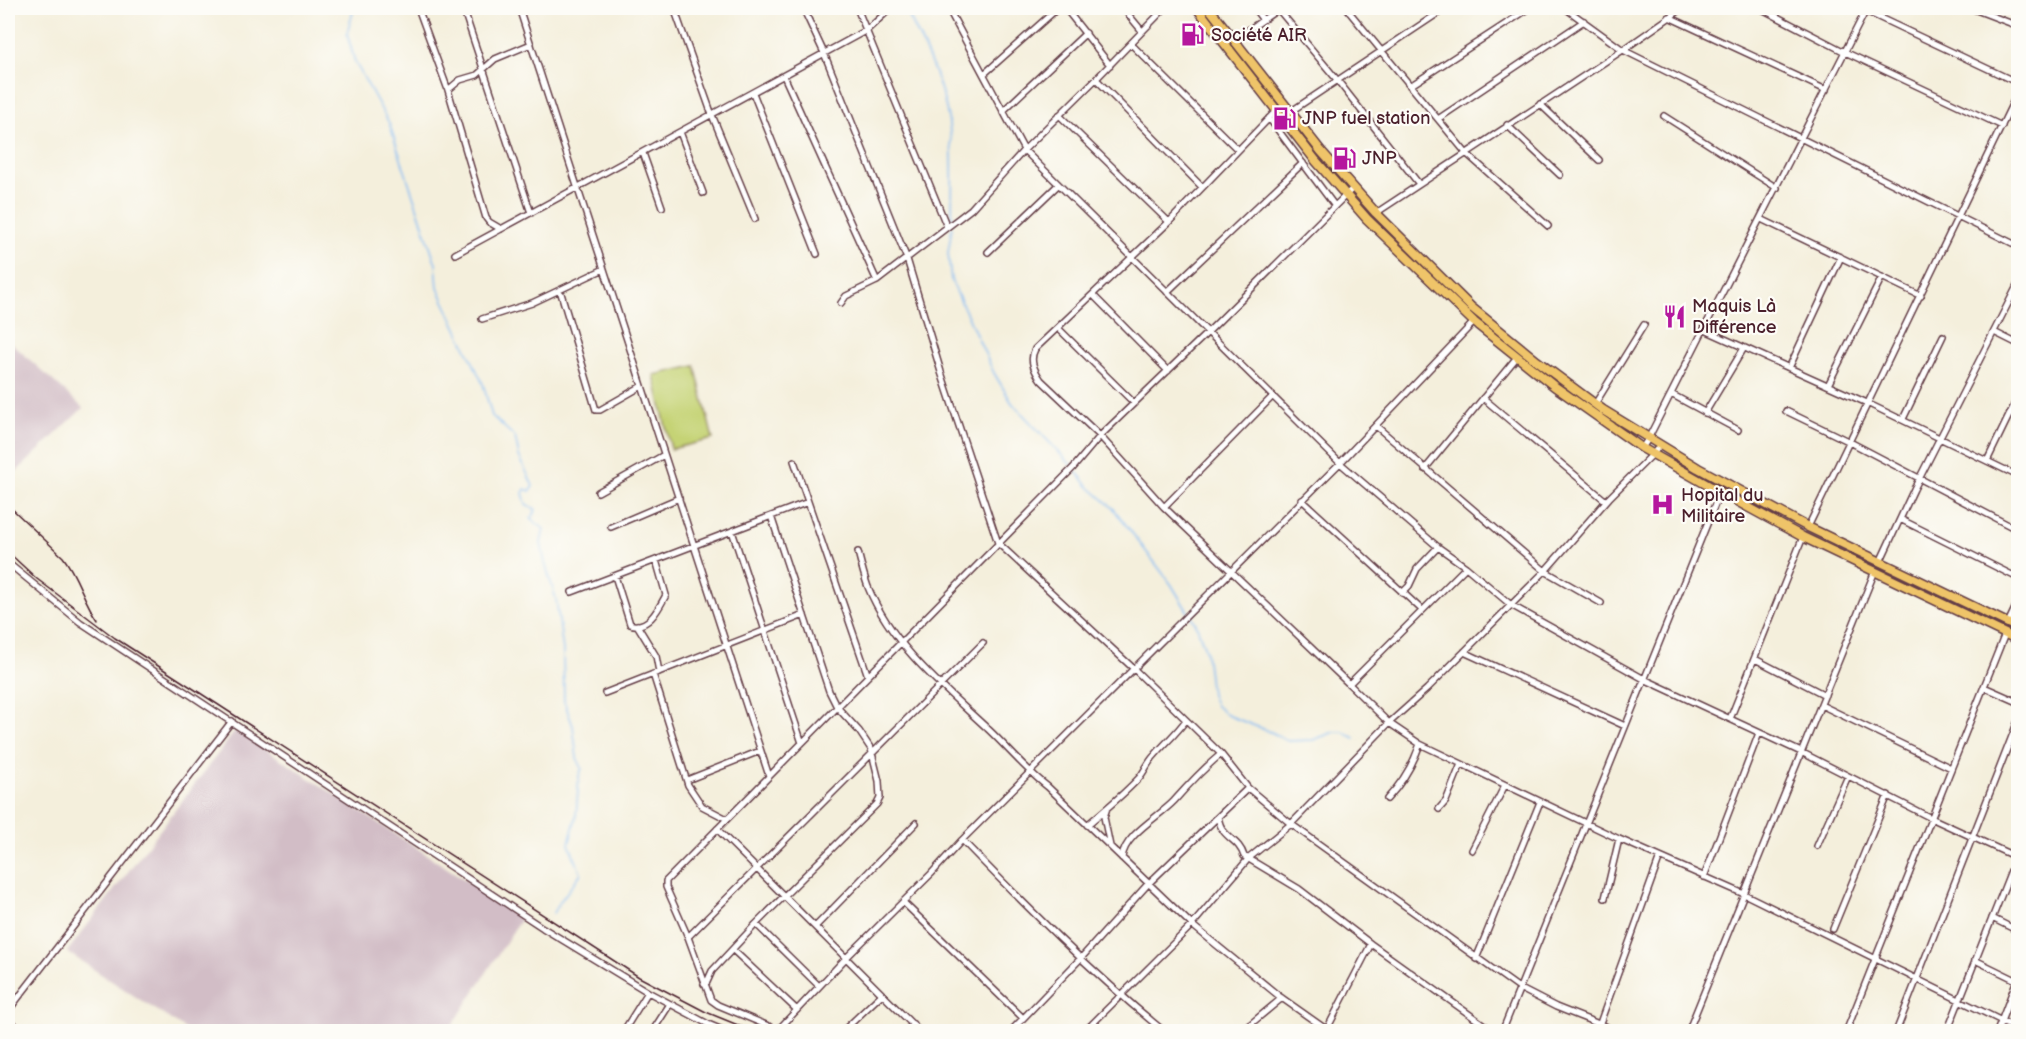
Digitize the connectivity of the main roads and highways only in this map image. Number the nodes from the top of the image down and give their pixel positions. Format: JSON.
{"nodes":[{"id":1,"x":1197,"y":8,"type":"edge"},
{"id":2,"x":1209,"y":8,"type":"edge"},
{"id":3,"x":2019,"y":628,"type":"edge"},
{"id":4,"x":2019,"y":640,"type":"edge"}],
"edges":[{"from":1,"to":4,"type":"main road"},
{"from":2,"to":3,"type":"main road"}]}
